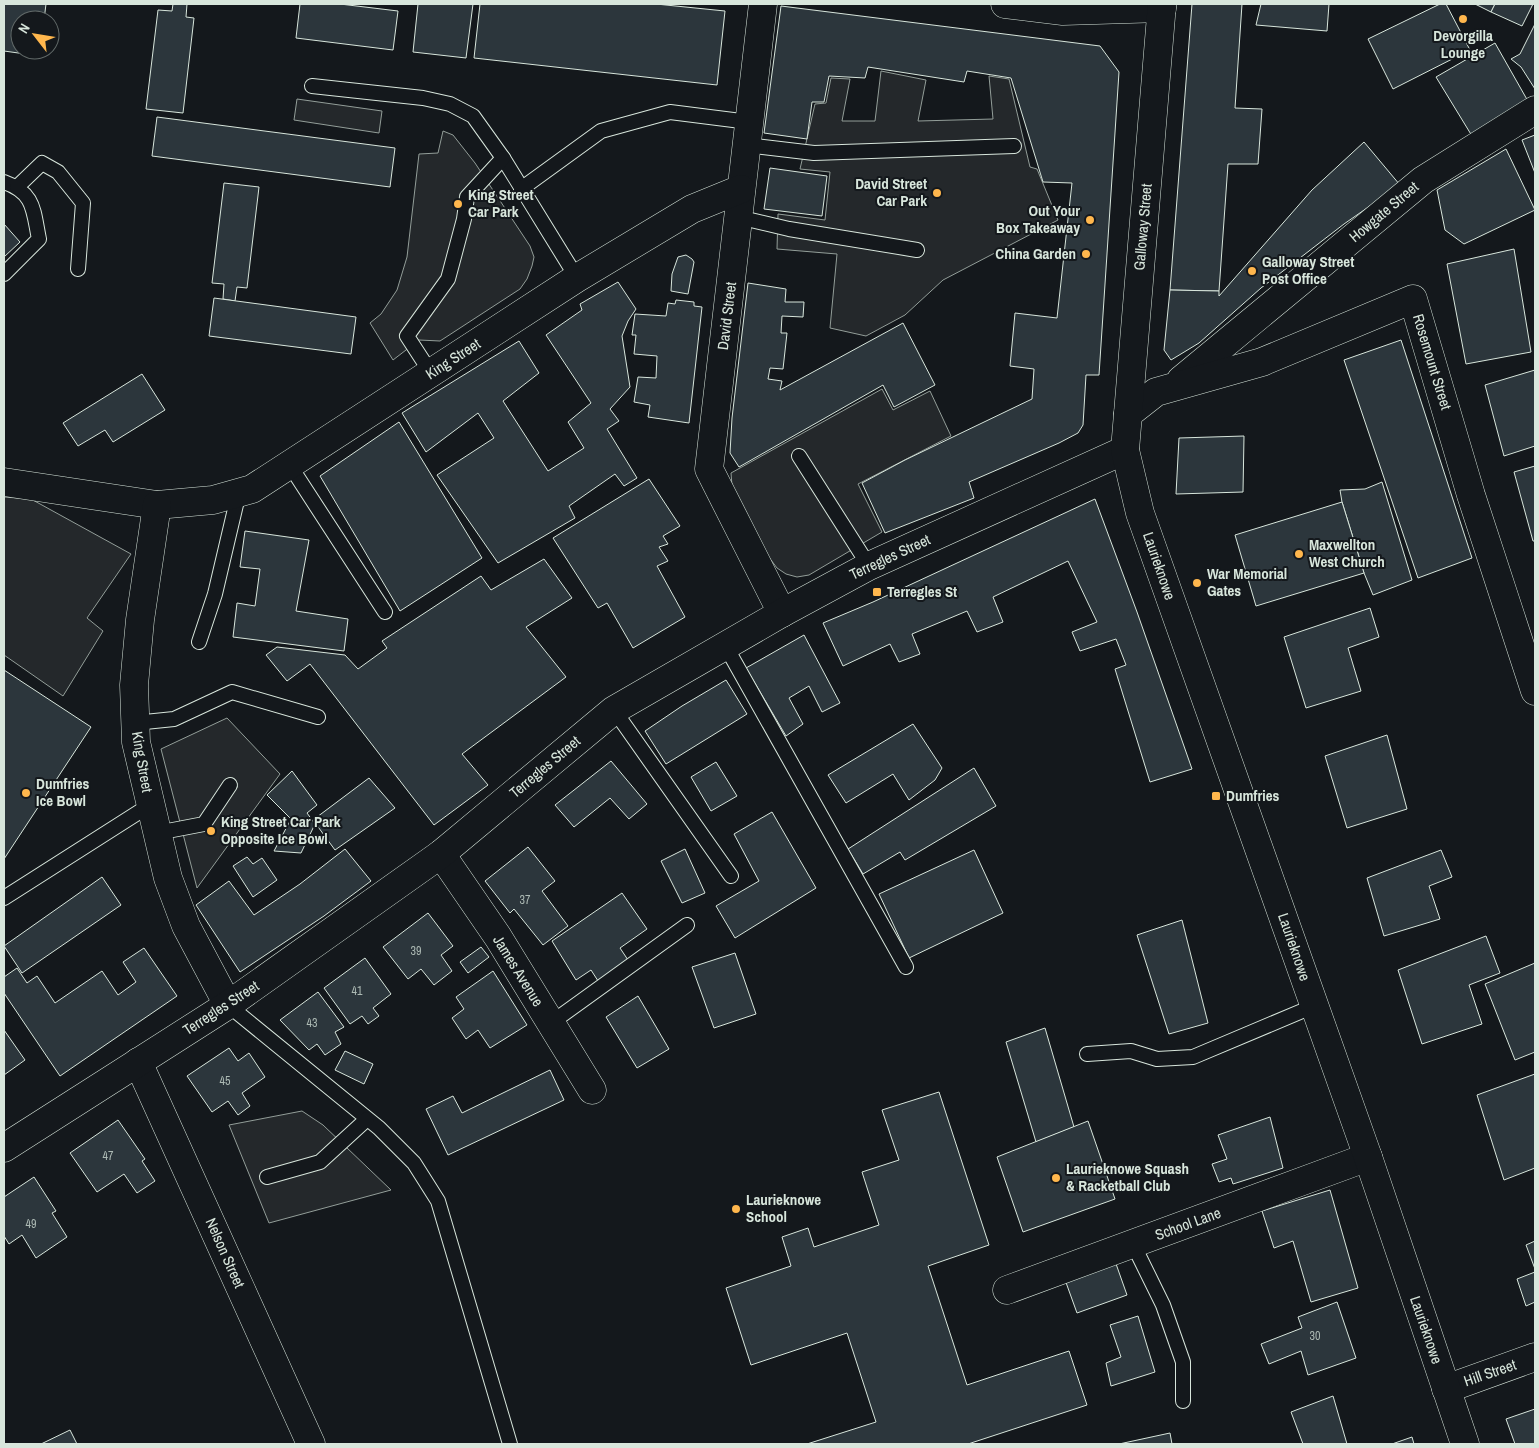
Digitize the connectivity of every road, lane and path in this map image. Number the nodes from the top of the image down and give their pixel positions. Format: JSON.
{"nodes":[{"id":1,"x":763,"y":4,"type":"edge"},
{"id":2,"x":1005,"y":4,"type":"edge"},
{"id":3,"x":1158,"y":5,"type":"edge"},
{"id":4,"x":312,"y":86,"type":"dead end"},
{"id":5,"x":1535,"y":110,"type":"edge"},
{"id":6,"x":748,"y":133,"type":"junction"},
{"id":7,"x":1014,"y":146,"type":"dead end"},
{"id":8,"x":503,"y":158,"type":"junction"},
{"id":9,"x":4,"y":182,"type":"edge"},
{"id":10,"x":18,"y":187,"type":"junction"},
{"id":11,"x":521,"y":189,"type":"junction"},
{"id":12,"x":741,"y":189,"type":"junction"},
{"id":13,"x":738,"y":217,"type":"junction"},
{"id":14,"x":917,"y":250,"type":"dead end"},
{"id":15,"x":78,"y":269,"type":"dead end"},
{"id":16,"x":4,"y":274,"type":"edge"},
{"id":17,"x":577,"y":278,"type":"junction"},
{"id":18,"x":431,"y":373,"type":"junction"},
{"id":19,"x":1174,"y":386,"type":"junction"},
{"id":20,"x":1128,"y":414,"type":"junction"},
{"id":21,"x":1125,"y":450,"type":"junction"},
{"id":22,"x":799,"y":456,"type":"dead end"},
{"id":23,"x":289,"y":464,"type":"junction"},
{"id":24,"x":4,"y":482,"type":"edge"},
{"id":25,"x":239,"y":492,"type":"junction"},
{"id":26,"x":157,"y":505,"type":"junction"},
{"id":27,"x":869,"y":566,"type":"junction"},
{"id":28,"x":385,"y":612,"type":"dead end"},
{"id":29,"x":782,"y":613,"type":"junction"},
{"id":30,"x":199,"y":642,"type":"dead end"},
{"id":31,"x":725,"y":645,"type":"junction"},
{"id":32,"x":1530,"y":656,"type":"edge"},
{"id":33,"x":1535,"y":691,"type":"edge"},
{"id":34,"x":614,"y":710,"type":"junction"},
{"id":35,"x":318,"y":716,"type":"dead end"},
{"id":36,"x":135,"y":724,"type":"junction"},
{"id":37,"x":230,"y":784,"type":"dead end"},
{"id":38,"x":150,"y":805,"type":"junction"},
{"id":39,"x":157,"y":833,"type":"junction"},
{"id":40,"x":441,"y":854,"type":"junction"},
{"id":41,"x":731,"y":876,"type":"dead end"},
{"id":42,"x":4,"y":898,"type":"edge"},
{"id":43,"x":687,"y":925,"type":"dead end"},
{"id":44,"x":906,"y":967,"type":"dead end"},
{"id":45,"x":228,"y":1005,"type":"junction"},
{"id":46,"x":1314,"y":1006,"type":"junction"},
{"id":47,"x":551,"y":1023,"type":"junction"},
{"id":48,"x":1087,"y":1054,"type":"dead end"},
{"id":49,"x":138,"y":1062,"type":"junction"},
{"id":50,"x":592,"y":1090,"type":"dead end"},
{"id":51,"x":367,"y":1118,"type":"junction"},
{"id":52,"x":4,"y":1148,"type":"edge"},
{"id":53,"x":1368,"y":1157,"type":"junction"},
{"id":54,"x":267,"y":1177,"type":"dead end"},
{"id":55,"x":1133,"y":1244,"type":"junction"},
{"id":56,"x":1008,"y":1290,"type":"dead end"},
{"id":57,"x":1535,"y":1357,"type":"edge"},
{"id":58,"x":1446,"y":1389,"type":"junction"},
{"id":59,"x":1183,"y":1401,"type":"dead end"},
{"id":60,"x":311,"y":1444,"type":"edge"},
{"id":61,"x":510,"y":1444,"type":"edge"},
{"id":62,"x":1465,"y":1444,"type":"edge"}],
"edges":[{"from":1,"to":6,"type":"street","name":"David Street"},
{"from":2,"to":3,"type":"street"},
{"from":3,"to":20,"type":"street","name":"Galloway Street"},
{"from":4,"to":8,"type":"lane"},
{"from":5,"to":19,"type":"street","name":"Howgate Street"},
{"from":6,"to":7,"type":"lane"},
{"from":6,"to":11,"type":"lane"},
{"from":6,"to":12,"type":"street","name":"David Street"},
{"from":8,"to":11,"type":"lane"},
{"from":8,"to":18,"type":"lane"},
{"from":9,"to":10,"type":"lane"},
{"from":10,"to":15,"type":"lane"},
{"from":10,"to":16,"type":"lane"},
{"from":11,"to":17,"type":"lane"},
{"from":12,"to":13,"type":"street","name":"David Street"},
{"from":12,"to":17,"type":"street","name":"King Street"},
{"from":13,"to":14,"type":"lane"},
{"from":13,"to":29,"type":"street","name":"David Street"},
{"from":17,"to":18,"type":"street","name":"King Street"},
{"from":18,"to":23,"type":"street","name":"King Street"},
{"from":19,"to":20,"type":"street","name":"Rosemount Street"},
{"from":19,"to":32,"type":"street","name":"Rosemount Street"},
{"from":20,"to":21,"type":"street","name":"Galloway Street"},
{"from":21,"to":27,"type":"street","name":"Terregles Street"},
{"from":21,"to":46,"type":"street","name":"Laurieknowe"},
{"from":22,"to":27,"type":"lane"},
{"from":23,"to":25,"type":"street","name":"King Street"},
{"from":23,"to":28,"type":"lane"},
{"from":24,"to":26,"type":"street","name":"King Street"},
{"from":25,"to":26,"type":"street","name":"King Street"},
{"from":25,"to":30,"type":"lane"},
{"from":26,"to":36,"type":"street","name":"King Street"},
{"from":27,"to":29,"type":"street","name":"Terregles Street"},
{"from":29,"to":31,"type":"street","name":"Terregles Street"},
{"from":31,"to":34,"type":"street","name":"Terregles Street"},
{"from":31,"to":44,"type":"lane"},
{"from":32,"to":33,"type":"street","name":"Rosemount Street"},
{"from":34,"to":40,"type":"street","name":"Terregles Street"},
{"from":34,"to":41,"type":"lane"},
{"from":35,"to":36,"type":"lane"},
{"from":36,"to":38,"type":"street","name":"King Street"},
{"from":37,"to":39,"type":"lane"},
{"from":38,"to":39,"type":"street","name":"King Street"},
{"from":38,"to":42,"type":"lane"},
{"from":39,"to":45,"type":"street","name":"King Street"},
{"from":40,"to":45,"type":"street","name":"Terregles Street"},
{"from":40,"to":47,"type":"street","name":"James Avenue"},
{"from":43,"to":47,"type":"lane"},
{"from":45,"to":49,"type":"street","name":"Terregles Street"},
{"from":45,"to":51,"type":"lane"},
{"from":46,"to":48,"type":"lane"},
{"from":46,"to":53,"type":"street","name":"Laurieknowe"},
{"from":47,"to":50,"type":"street","name":"James Avenue"},
{"from":49,"to":52,"type":"street","name":"Terregles Street"},
{"from":49,"to":60,"type":"street","name":"Nelson Street"},
{"from":51,"to":54,"type":"lane"},
{"from":51,"to":61,"type":"lane"},
{"from":53,"to":55,"type":"street","name":"School Lane"},
{"from":53,"to":58,"type":"street","name":"Laurieknowe"},
{"from":55,"to":56,"type":"street","name":"School Lane"},
{"from":55,"to":59,"type":"lane"},
{"from":57,"to":58,"type":"street","name":"Hill Street"},
{"from":58,"to":62,"type":"street","name":"Laurieknowe"}]}
